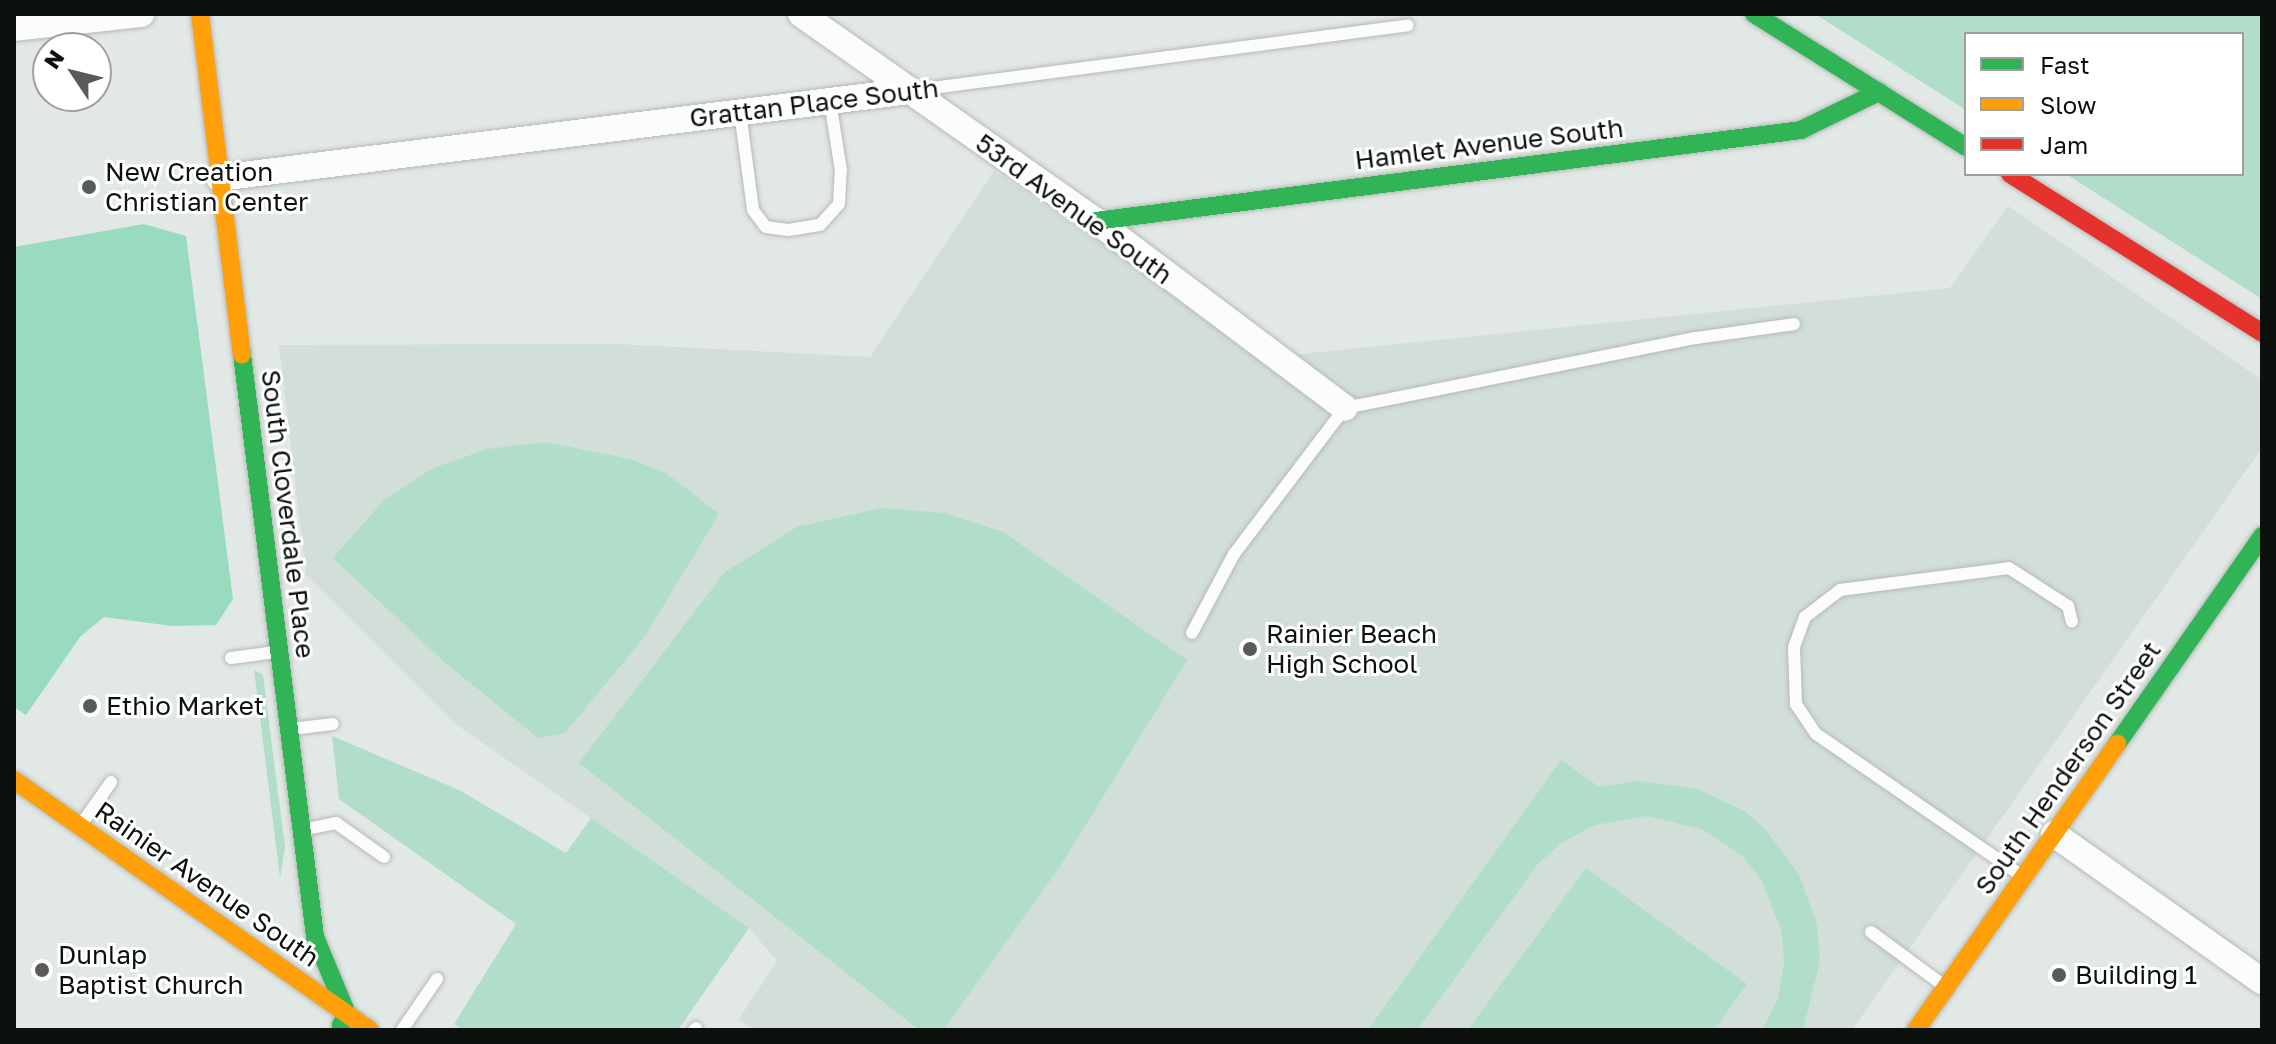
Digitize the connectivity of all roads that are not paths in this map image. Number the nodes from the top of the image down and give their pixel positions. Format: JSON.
{"nodes":[{"id":1,"x":141,"y":14,"type":"edge"},
{"id":2,"x":200,"y":14,"type":"edge"},
{"id":3,"x":801,"y":14,"type":"edge"},
{"id":4,"x":1754,"y":14,"type":"edge"},
{"id":5,"x":1408,"y":25,"type":"dead end"},
{"id":6,"x":14,"y":28,"type":"edge"},
{"id":7,"x":910,"y":91,"type":"junction"},
{"id":8,"x":1879,"y":92,"type":"junction"},
{"id":9,"x":830,"y":101,"type":"junction"},
{"id":10,"x":740,"y":112,"type":"junction"},
{"id":11,"x":1964,"y":146,"type":"edge"},
{"id":12,"x":2012,"y":176,"type":"edge"},
{"id":13,"x":219,"y":178,"type":"junction"},
{"id":14,"x":1096,"y":221,"type":"junction"},
{"id":15,"x":1794,"y":324,"type":"dead end"},
{"id":16,"x":2262,"y":333,"type":"edge"},
{"id":17,"x":1345,"y":408,"type":"junction"},
{"id":18,"x":2262,"y":536,"type":"edge"},
{"id":19,"x":2072,"y":622,"type":"dead end"},
{"id":20,"x":1192,"y":633,"type":"dead end"},
{"id":21,"x":279,"y":652,"type":"junction"},
{"id":22,"x":231,"y":658,"type":"dead end"},
{"id":23,"x":333,"y":724,"type":"dead end"},
{"id":24,"x":289,"y":729,"type":"junction"},
{"id":25,"x":14,"y":780,"type":"edge"},
{"id":26,"x":111,"y":782,"type":"dead end"},
{"id":27,"x":80,"y":826,"type":"junction"},
{"id":28,"x":301,"y":829,"type":"junction"},
{"id":29,"x":2054,"y":834,"type":"junction"},
{"id":30,"x":384,"y":857,"type":"dead end"},
{"id":31,"x":2025,"y":878,"type":"junction"},
{"id":32,"x":1871,"y":932,"type":"dead end"},
{"id":33,"x":437,"y":979,"type":"dead end"},
{"id":34,"x":2262,"y":981,"type":"edge"},
{"id":35,"x":1946,"y":987,"type":"junction"},
{"id":36,"x":342,"y":1022,"type":"edge"},
{"id":37,"x":370,"y":1030,"type":"edge"},
{"id":38,"x":402,"y":1030,"type":"edge"},
{"id":39,"x":1916,"y":1030,"type":"edge"}],
"edges":[{"from":1,"to":6,"type":"street"},
{"from":2,"to":13,"type":"street","name":"South Cloverdale Place"},
{"from":3,"to":7,"type":"street","name":"53rd Avenue South"},
{"from":4,"to":8,"type":"street"},
{"from":5,"to":7,"type":"lane","name":"Grattan Place South"},
{"from":7,"to":9,"type":"street","name":"Grattan Place South"},
{"from":7,"to":14,"type":"street","name":"53rd Avenue South"},
{"from":8,"to":11,"type":"street"},
{"from":8,"to":14,"type":"street","name":"Hamlet Avenue South"},
{"from":9,"to":10,"type":"street","name":"Grattan Place South"},
{"from":9,"to":10,"type":"lane"},
{"from":10,"to":13,"type":"street","name":"Grattan Place South"},
{"from":12,"to":16,"type":"street"},
{"from":13,"to":21,"type":"street","name":"South Cloverdale Place"},
{"from":14,"to":17,"type":"street","name":"53rd Avenue South"},
{"from":15,"to":17,"type":"lane"},
{"from":17,"to":20,"type":"lane"},
{"from":18,"to":29,"type":"street","name":"South Henderson Street"},
{"from":19,"to":31,"type":"lane"},
{"from":21,"to":22,"type":"lane"},
{"from":21,"to":24,"type":"street","name":"South Cloverdale Place"},
{"from":23,"to":24,"type":"lane"},
{"from":24,"to":28,"type":"street","name":"South Cloverdale Place"},
{"from":25,"to":27,"type":"street","name":"Rainier Avenue South"},
{"from":26,"to":27,"type":"lane"},
{"from":27,"to":36,"type":"street","name":"Rainier Avenue South"},
{"from":28,"to":30,"type":"lane"},
{"from":28,"to":36,"type":"street","name":"South Cloverdale Place"},
{"from":29,"to":31,"type":"street","name":"South Henderson Street"},
{"from":29,"to":34,"type":"street"},
{"from":31,"to":35,"type":"street","name":"South Henderson Street"},
{"from":32,"to":35,"type":"lane"},
{"from":33,"to":38,"type":"lane"},
{"from":35,"to":39,"type":"street","name":"South Henderson Street"},
{"from":36,"to":37,"type":"street","name":"Rainier Avenue South"}]}
